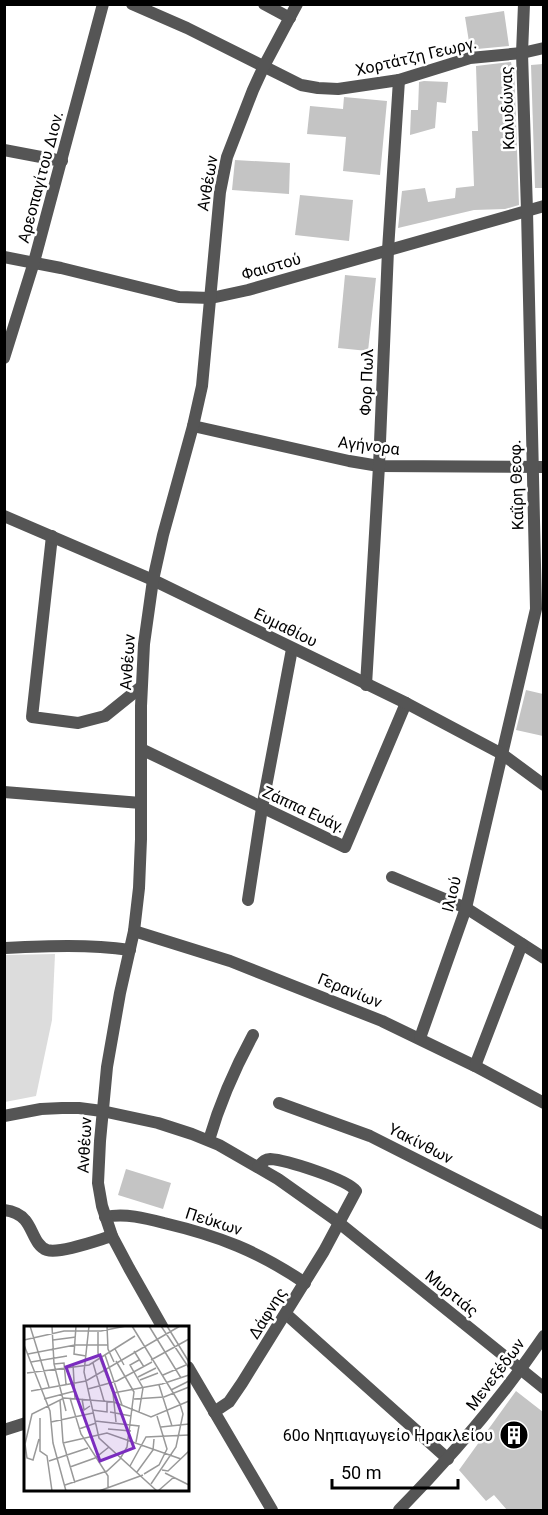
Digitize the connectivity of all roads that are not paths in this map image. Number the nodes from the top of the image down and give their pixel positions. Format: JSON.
{"nodes":[{"id":1,"x":103,"y":4,"type":"edge"},
{"id":2,"x":132,"y":4,"type":"edge"},
{"id":3,"x":264,"y":4,"type":"edge"},
{"id":4,"x":297,"y":4,"type":"edge"},
{"id":5,"x":524,"y":4,"type":"edge"},
{"id":6,"x":290,"y":18,"type":"junction"},
{"id":7,"x":543,"y":48,"type":"edge"},
{"id":8,"x":522,"y":52,"type":"junction"},
{"id":9,"x":264,"y":66,"type":"junction"},
{"id":10,"x":399,"y":80,"type":"junction"},
{"id":11,"x":4,"y":150,"type":"edge"},
{"id":12,"x":62,"y":160,"type":"junction"},
{"id":13,"x":543,"y":206,"type":"edge"},
{"id":14,"x":528,"y":211,"type":"junction"},
{"id":15,"x":388,"y":250,"type":"junction"},
{"id":16,"x":4,"y":257,"type":"edge"},
{"id":17,"x":34,"y":262,"type":"junction"},
{"id":18,"x":211,"y":298,"type":"junction"},
{"id":19,"x":4,"y":358,"type":"edge"},
{"id":20,"x":194,"y":426,"type":"junction"},
{"id":21,"x":379,"y":466,"type":"junction"},
{"id":22,"x":538,"y":466,"type":"edge"},
{"id":23,"x":4,"y":516,"type":"edge"},
{"id":24,"x":52,"y":536,"type":"junction"},
{"id":25,"x":153,"y":580,"type":"junction"},
{"id":26,"x":539,"y":610,"type":"edge"},
{"id":27,"x":292,"y":649,"type":"junction"},
{"id":28,"x":366,"y":685,"type":"junction"},
{"id":29,"x":141,"y":687,"type":"junction"},
{"id":30,"x":406,"y":703,"type":"junction"},
{"id":31,"x":141,"y":749,"type":"junction"},
{"id":32,"x":502,"y":754,"type":"junction"},
{"id":33,"x":543,"y":785,"type":"edge"},
{"id":34,"x":4,"y":792,"type":"edge"},
{"id":35,"x":141,"y":803,"type":"junction"},
{"id":36,"x":262,"y":808,"type":"junction"},
{"id":37,"x":392,"y":877,"type":"dead end"},
{"id":38,"x":248,"y":900,"type":"dead end"},
{"id":39,"x":466,"y":908,"type":"junction"},
{"id":40,"x":134,"y":931,"type":"junction"},
{"id":41,"x":522,"y":944,"type":"junction"},
{"id":42,"x":4,"y":948,"type":"edge"},
{"id":43,"x":130,"y":950,"type":"junction"},
{"id":44,"x":543,"y":958,"type":"edge"},
{"id":45,"x":253,"y":1035,"type":"dead end"},
{"id":46,"x":420,"y":1038,"type":"junction"},
{"id":47,"x":475,"y":1066,"type":"junction"},
{"id":48,"x":279,"y":1103,"type":"dead end"},
{"id":49,"x":543,"y":1103,"type":"edge"},
{"id":50,"x":102,"y":1111,"type":"junction"},
{"id":51,"x":4,"y":1116,"type":"edge"},
{"id":52,"x":209,"y":1140,"type":"junction"},
{"id":53,"x":258,"y":1167,"type":"junction"},
{"id":54,"x":4,"y":1210,"type":"edge"},
{"id":55,"x":105,"y":1217,"type":"junction"},
{"id":56,"x":339,"y":1224,"type":"junction"},
{"id":57,"x":543,"y":1224,"type":"edge"},
{"id":58,"x":112,"y":1236,"type":"junction"},
{"id":59,"x":305,"y":1283,"type":"junction"},
{"id":60,"x":285,"y":1314,"type":"junction"},
{"id":61,"x":162,"y":1326,"type":"edge"},
{"id":62,"x":543,"y":1336,"type":"edge"},
{"id":63,"x":189,"y":1369,"type":"edge"},
{"id":64,"x":520,"y":1369,"type":"junction"},
{"id":65,"x":543,"y":1388,"type":"edge"},
{"id":66,"x":214,"y":1412,"type":"junction"},
{"id":67,"x":24,"y":1425,"type":"edge"},
{"id":68,"x":4,"y":1430,"type":"edge"},
{"id":69,"x":448,"y":1459,"type":"junction"},
{"id":70,"x":272,"y":1510,"type":"edge"},
{"id":71,"x":399,"y":1510,"type":"edge"}],
"edges":[{"from":1,"to":12,"type":"street","name":"Αρεοπαγίτου Διον."},
{"from":2,"to":9,"type":"street","name":"Χορτάτζη Γεωργ."},
{"from":3,"to":6,"type":"street"},
{"from":4,"to":6,"type":"street","name":"Ανθέων"},
{"from":5,"to":8,"type":"street","name":"Καλυδώνας"},
{"from":6,"to":9,"type":"street","name":"Ανθέων"},
{"from":7,"to":8,"type":"street","name":"Χορτάτζη Γεωργ."},
{"from":8,"to":10,"type":"street","name":"Χορτάτζη Γεωργ."},
{"from":8,"to":14,"type":"street","name":"Καλυδώνας"},
{"from":9,"to":10,"type":"street","name":"Χορτάτζη Γεωργ."},
{"from":9,"to":18,"type":"street","name":"Ανθέων"},
{"from":10,"to":15,"type":"street","name":"Φορ Πωλ"},
{"from":11,"to":12,"type":"street"},
{"from":12,"to":17,"type":"street","name":"Αρεοπαγίτου Διον."},
{"from":13,"to":14,"type":"street","name":"Φαιστού"},
{"from":14,"to":15,"type":"street","name":"Φαιστού"},
{"from":14,"to":22,"type":"street","name":"Καΐρη Θεοφ."},
{"from":15,"to":18,"type":"street","name":"Φαιστού"},
{"from":15,"to":21,"type":"street","name":"Φορ Πωλ"},
{"from":16,"to":17,"type":"street","name":"Φαιστού"},
{"from":17,"to":18,"type":"street","name":"Φαιστού"},
{"from":17,"to":19,"type":"street","name":"Αρεοπαγίτου Διον."},
{"from":18,"to":20,"type":"street","name":"Ανθέων"},
{"from":20,"to":21,"type":"street","name":"Αγήνορα"},
{"from":20,"to":25,"type":"street","name":"Ανθέων"},
{"from":21,"to":22,"type":"street","name":"Αγήνορα"},
{"from":21,"to":28,"type":"street","name":"Φορ Πωλ"},
{"from":22,"to":26,"type":"street","name":"Καΐρη Θεοφ."},
{"from":23,"to":24,"type":"street","name":"Ευμαθίου"},
{"from":24,"to":25,"type":"street","name":"Ευμαθίου"},
{"from":24,"to":29,"type":"street"},
{"from":25,"to":27,"type":"street","name":"Ευμαθίου"},
{"from":25,"to":29,"type":"street","name":"Ανθέων"},
{"from":26,"to":32,"type":"street","name":"Καΐρη Θεοφ."},
{"from":27,"to":28,"type":"street","name":"Ευμαθίου"},
{"from":27,"to":36,"type":"street"},
{"from":28,"to":30,"type":"street","name":"Ευμαθίου"},
{"from":29,"to":31,"type":"street","name":"Ανθέων"},
{"from":30,"to":32,"type":"street","name":"Ευμαθίου"},
{"from":30,"to":36,"type":"street","name":"Ζάππα Ευάγ."},
{"from":31,"to":35,"type":"street","name":"Ανθέων"},
{"from":31,"to":36,"type":"street","name":"Ζάππα Ευάγ."},
{"from":32,"to":33,"type":"street","name":"Ευμαθίου"},
{"from":32,"to":39,"type":"street","name":"Ιλιού"},
{"from":34,"to":35,"type":"street"},
{"from":35,"to":40,"type":"street","name":"Ανθέων"},
{"from":36,"to":38,"type":"street"},
{"from":37,"to":39,"type":"street"},
{"from":39,"to":41,"type":"street"},
{"from":39,"to":46,"type":"street","name":"Ιλιού"},
{"from":40,"to":43,"type":"street","name":"Ανθέων"},
{"from":40,"to":46,"type":"street","name":"Γερανίων"},
{"from":41,"to":44,"type":"street"},
{"from":41,"to":47,"type":"street"},
{"from":42,"to":43,"type":"street"},
{"from":43,"to":50,"type":"street","name":"Ανθέων"},
{"from":45,"to":52,"type":"street"},
{"from":46,"to":47,"type":"street","name":"Γερανίων"},
{"from":47,"to":49,"type":"street","name":"Γερανίων"},
{"from":48,"to":57,"type":"street","name":"Υακίνθων"},
{"from":50,"to":51,"type":"street","name":"Μυρτιάς"},
{"from":50,"to":52,"type":"street","name":"Μυρτιάς"},
{"from":50,"to":55,"type":"street","name":"Ανθέων"},
{"from":52,"to":53,"type":"street","name":"Μυρτιάς"},
{"from":53,"to":56,"type":"street","name":"Μυρτιάς"},
{"from":53,"to":56,"type":"street"},
{"from":54,"to":58,"type":"street"},
{"from":55,"to":58,"type":"street","name":"Ανθέων"},
{"from":55,"to":59,"type":"street","name":"Πεύκων"},
{"from":56,"to":59,"type":"street","name":"Δάφνης"},
{"from":56,"to":64,"type":"street","name":"Μυρτιάς"},
{"from":58,"to":61,"type":"street","name":"Ανθέων"},
{"from":59,"to":60,"type":"street","name":"Δάφνης"},
{"from":60,"to":66,"type":"street","name":"Δάφνης"},
{"from":60,"to":69,"type":"street"},
{"from":62,"to":64,"type":"street","name":"Μενεξέδων"},
{"from":63,"to":66,"type":"street"},
{"from":64,"to":65,"type":"street","name":"Μυρτιάς"},
{"from":64,"to":69,"type":"street","name":"Μενεξέδων"},
{"from":66,"to":70,"type":"street"},
{"from":67,"to":68,"type":"street"},
{"from":69,"to":71,"type":"street","name":"Μενεξέδων"}]}
